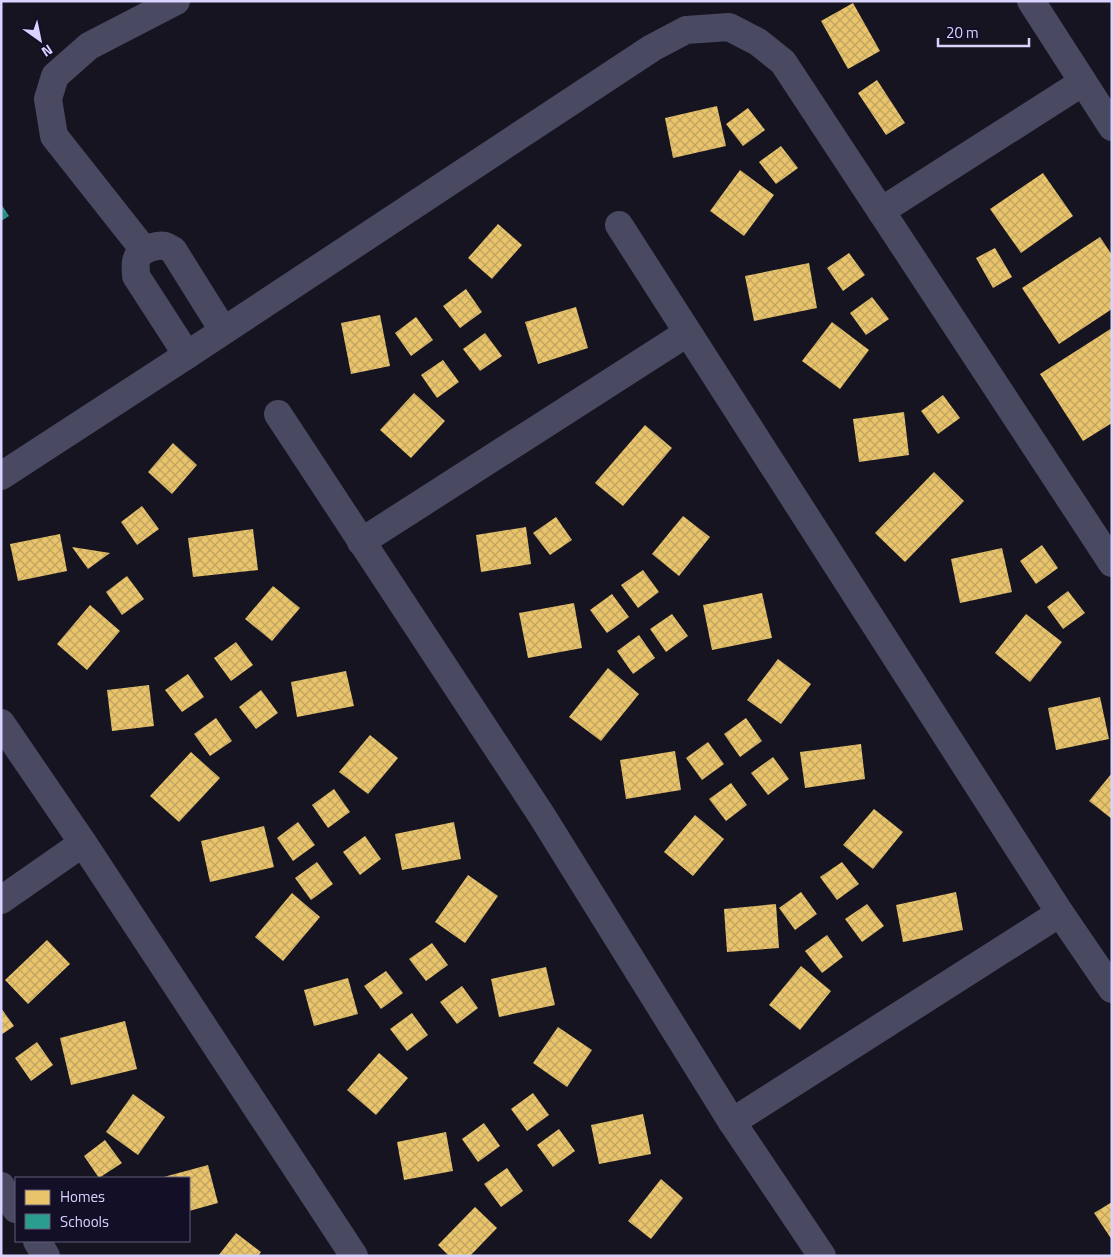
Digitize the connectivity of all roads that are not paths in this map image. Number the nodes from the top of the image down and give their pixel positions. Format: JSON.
{"nodes":[{"id":1,"x":176,"y":1,"type":"edge"},
{"id":2,"x":1031,"y":1,"type":"edge"},
{"id":3,"x":1083,"y":82,"type":"junction"},
{"id":4,"x":1112,"y":127,"type":"edge"},
{"id":5,"x":881,"y":211,"type":"junction"},
{"id":6,"x":618,"y":225,"type":"dead end"},
{"id":7,"x":144,"y":250,"type":"junction"},
{"id":8,"x":223,"y":330,"type":"junction"},
{"id":9,"x":687,"y":333,"type":"junction"},
{"id":10,"x":187,"y":354,"type":"junction"},
{"id":11,"x":278,"y":414,"type":"dead end"},
{"id":12,"x":1,"y":476,"type":"edge"},
{"id":13,"x":361,"y":542,"type":"junction"},
{"id":14,"x":1112,"y":563,"type":"edge"},
{"id":15,"x":1,"y":723,"type":"edge"},
{"id":16,"x":83,"y":843,"type":"junction"},
{"id":17,"x":1,"y":900,"type":"edge"},
{"id":18,"x":1060,"y":913,"type":"junction"},
{"id":19,"x":1112,"y":989,"type":"edge"},
{"id":20,"x":732,"y":1122,"type":"junction"},
{"id":21,"x":38,"y":1242,"type":"edge"},
{"id":22,"x":46,"y":1256,"type":"edge"},
{"id":23,"x":354,"y":1256,"type":"edge"},
{"id":24,"x":822,"y":1256,"type":"edge"}],
"edges":[{"from":1,"to":7,"type":"street"},
{"from":2,"to":3,"type":"street"},
{"from":3,"to":4,"type":"street"},
{"from":3,"to":5,"type":"street"},
{"from":5,"to":8,"type":"street"},
{"from":5,"to":14,"type":"street"},
{"from":6,"to":9,"type":"street"},
{"from":7,"to":8,"type":"street"},
{"from":7,"to":10,"type":"street"},
{"from":8,"to":10,"type":"street"},
{"from":9,"to":13,"type":"street"},
{"from":9,"to":18,"type":"street"},
{"from":10,"to":12,"type":"street"},
{"from":11,"to":13,"type":"street"},
{"from":13,"to":20,"type":"street"},
{"from":15,"to":16,"type":"street"},
{"from":16,"to":17,"type":"street"},
{"from":16,"to":23,"type":"street"},
{"from":18,"to":19,"type":"street"},
{"from":18,"to":20,"type":"street"},
{"from":20,"to":24,"type":"street"},
{"from":21,"to":22,"type":"street"}]}
